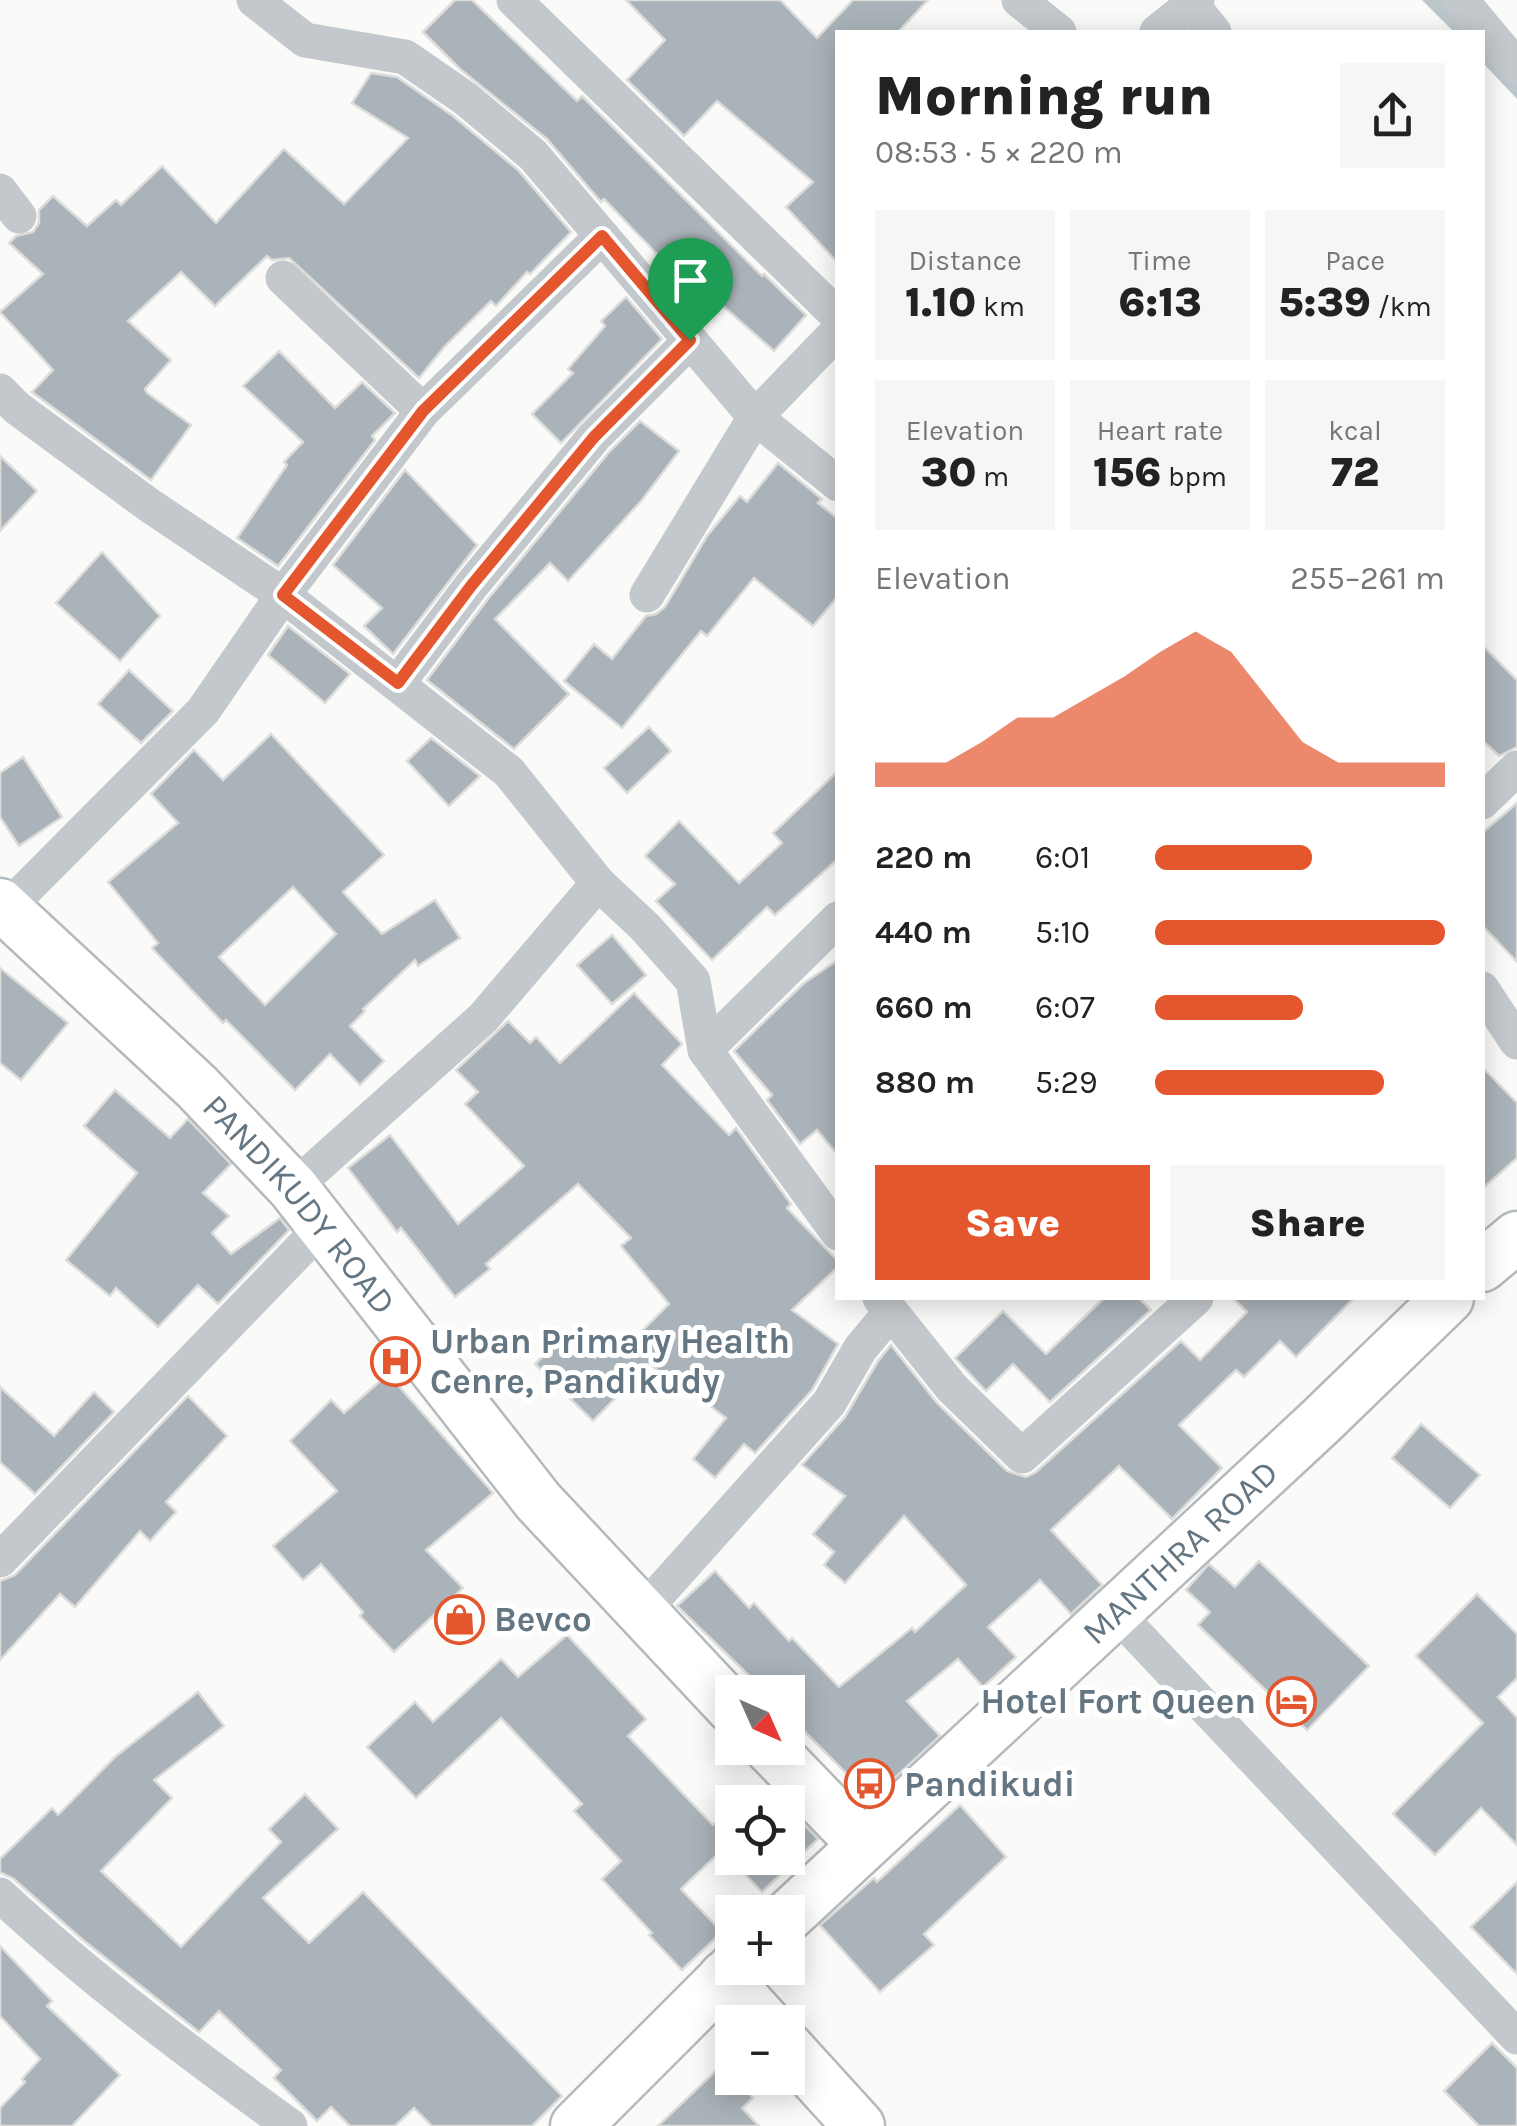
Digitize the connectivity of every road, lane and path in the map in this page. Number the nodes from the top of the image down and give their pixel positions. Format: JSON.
{"nodes":[{"id":1,"x":254,"y":0,"type":"edge"},
{"id":2,"x":1019,"y":0,"type":"edge"},
{"id":3,"x":1461,"y":0,"type":"edge"},
{"id":4,"x":1194,"y":2,"type":"edge"},
{"id":5,"x":522,"y":3,"type":"edge"},
{"id":6,"x":1056,"y":30,"type":"edge"},
{"id":7,"x":1160,"y":30,"type":"edge"},
{"id":8,"x":1213,"y":30,"type":"edge"},
{"id":9,"x":1517,"y":67,"type":"edge"},
{"id":10,"x":602,"y":236,"type":"junction"},
{"id":11,"x":283,"y":278,"type":"dead end"},
{"id":12,"x":835,"y":313,"type":"edge"},
{"id":13,"x":835,"y":334,"type":"edge"},
{"id":14,"x":690,"y":340,"type":"junction"},
{"id":15,"x":0,"y":391,"type":"edge"},
{"id":16,"x":423,"y":411,"type":"junction"},
{"id":17,"x":755,"y":417,"type":"junction"},
{"id":18,"x":835,"y":482,"type":"edge"},
{"id":19,"x":283,"y":595,"type":"junction"},
{"id":20,"x":647,"y":595,"type":"dead end"},
{"id":21,"x":398,"y":683,"type":"junction"},
{"id":22,"x":1517,"y":768,"type":"edge"},
{"id":23,"x":1485,"y":799,"type":"edge"},
{"id":24,"x":598,"y":883,"type":"junction"},
{"id":25,"x":3,"y":907,"type":"edge"},
{"id":26,"x":835,"y":922,"type":"edge"},
{"id":27,"x":1485,"y":994,"type":"edge"},
{"id":28,"x":1517,"y":1042,"type":"edge"},
{"id":29,"x":705,"y":1050,"type":"junction"},
{"id":30,"x":308,"y":1207,"type":"junction"},
{"id":31,"x":835,"y":1229,"type":"edge"},
{"id":32,"x":1517,"y":1237,"type":"edge"},
{"id":33,"x":1485,"y":1264,"type":"edge"},
{"id":34,"x":1194,"y":1300,"type":"edge"},
{"id":35,"x":1446,"y":1300,"type":"edge"},
{"id":36,"x":885,"y":1305,"type":"edge"},
{"id":37,"x":0,"y":1560,"type":"edge"},
{"id":38,"x":1114,"y":1612,"type":"junction"},
{"id":39,"x":641,"y":1613,"type":"junction"},
{"id":40,"x":715,"y":1690,"type":"edge"},
{"id":41,"x":786,"y":1765,"type":"edge"},
{"id":42,"x":863,"y":1844,"type":"junction"},
{"id":43,"x":0,"y":1895,"type":"edge"},
{"id":44,"x":805,"y":1900,"type":"edge"},
{"id":45,"x":716,"y":1985,"type":"edge"},
{"id":46,"x":1517,"y":2037,"type":"edge"},
{"id":47,"x":805,"y":2067,"type":"edge"},
{"id":48,"x":290,"y":2126,"type":"edge"},
{"id":49,"x":576,"y":2126,"type":"edge"},
{"id":50,"x":858,"y":2126,"type":"edge"}],
"edges":[{"from":1,"to":10,"type":"street"},
{"from":2,"to":6,"type":"street"},
{"from":3,"to":9,"type":"street"},
{"from":4,"to":7,"type":"street"},
{"from":4,"to":8,"type":"street"},
{"from":5,"to":12,"type":"street"},
{"from":10,"to":14,"type":"street"},
{"from":10,"to":16,"type":"street"},
{"from":11,"to":16,"type":"street"},
{"from":13,"to":17,"type":"street"},
{"from":14,"to":17,"type":"street"},
{"from":14,"to":21,"type":"street"},
{"from":15,"to":19,"type":"street"},
{"from":16,"to":19,"type":"street"},
{"from":17,"to":18,"type":"street"},
{"from":17,"to":20,"type":"street"},
{"from":19,"to":21,"type":"street"},
{"from":19,"to":25,"type":"street"},
{"from":21,"to":24,"type":"street"},
{"from":22,"to":23,"type":"street"},
{"from":24,"to":29,"type":"street"},
{"from":24,"to":30,"type":"street"},
{"from":25,"to":30,"type":"street","name":"PANDIKUDY ROAD"},
{"from":26,"to":29,"type":"street"},
{"from":27,"to":28,"type":"street"},
{"from":29,"to":31,"type":"street"},
{"from":30,"to":37,"type":"street"},
{"from":30,"to":39,"type":"street","name":"PANDIKUDY ROAD"},
{"from":32,"to":33,"type":"street"},
{"from":34,"to":36,"type":"street"},
{"from":35,"to":38,"type":"street","name":"MANTHRA ROAD"},
{"from":36,"to":39,"type":"street"},
{"from":38,"to":42,"type":"street","name":"MANTHRA ROAD"},
{"from":38,"to":46,"type":"street"},
{"from":39,"to":40,"type":"street","name":"PANDIKUDY ROAD"},
{"from":41,"to":42,"type":"street"},
{"from":42,"to":44,"type":"street","name":"MANTHRA ROAD"},
{"from":43,"to":48,"type":"street"},
{"from":45,"to":49,"type":"street"},
{"from":47,"to":50,"type":"street"}]}
